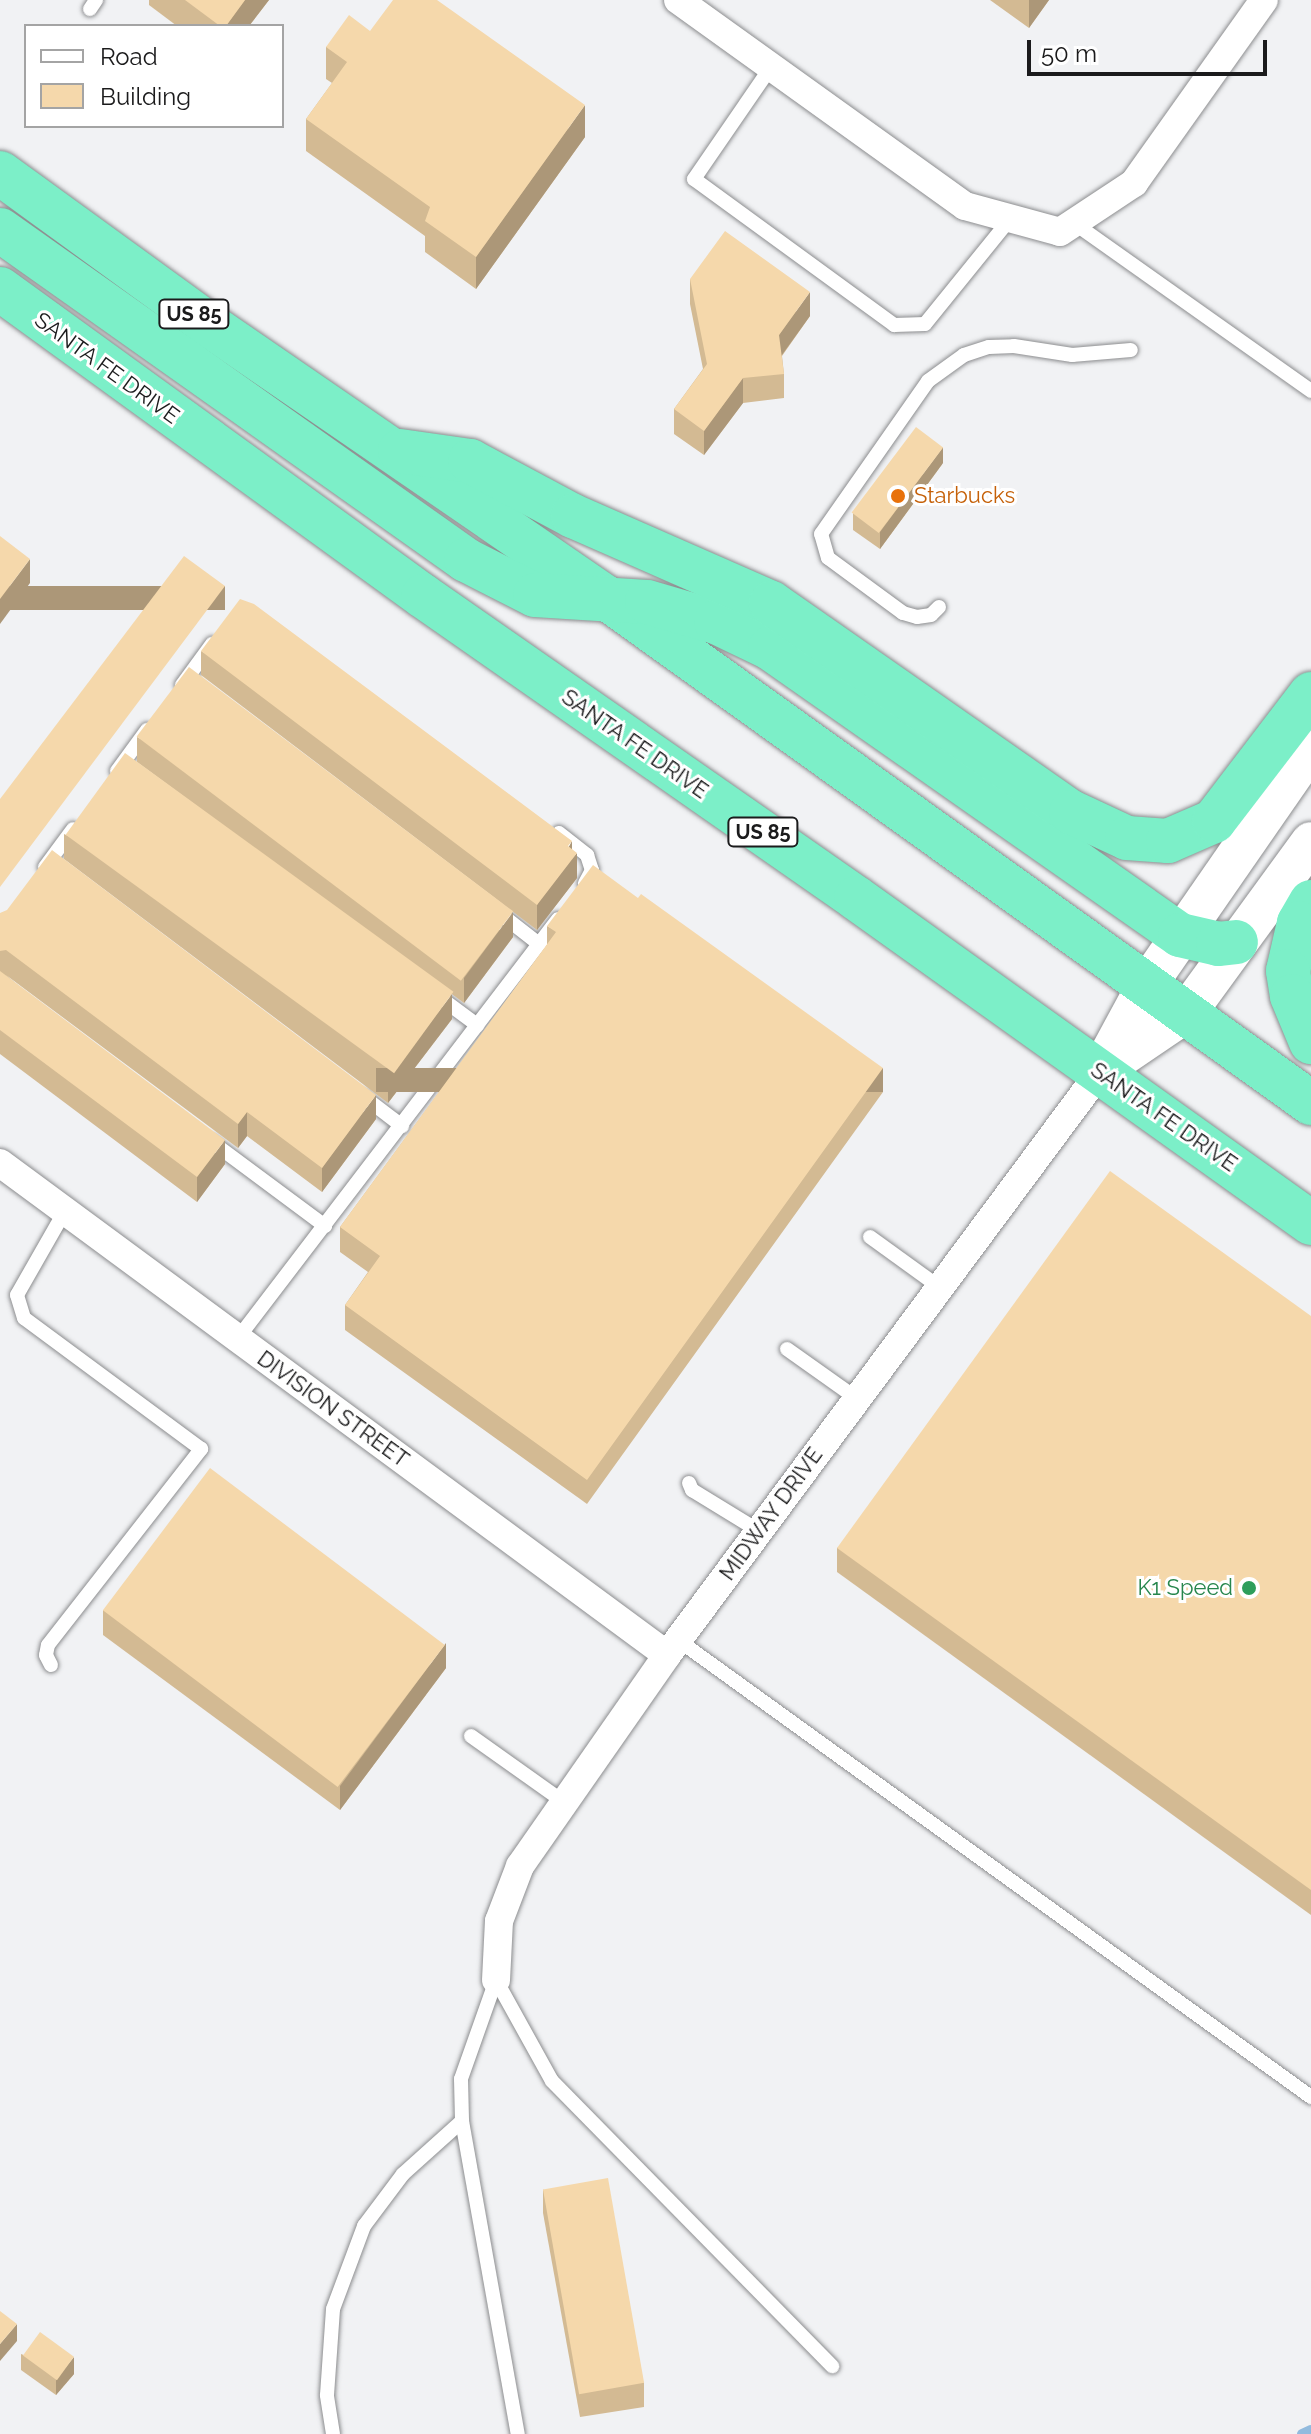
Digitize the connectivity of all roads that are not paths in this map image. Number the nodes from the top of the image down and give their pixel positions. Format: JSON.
{"nodes":[{"id":1,"x":678,"y":0,"type":"edge"},
{"id":2,"x":1264,"y":0,"type":"edge"},
{"id":3,"x":771,"y":67,"type":"junction"},
{"id":4,"x":0,"y":173,"type":"edge"},
{"id":5,"x":1010,"y":219,"type":"junction"},
{"id":6,"x":1074,"y":223,"type":"junction"},
{"id":7,"x":0,"y":230,"type":"edge"},
{"id":8,"x":0,"y":289,"type":"edge"},
{"id":9,"x":1131,"y":350,"type":"dead end"},
{"id":10,"x":1311,"y":391,"type":"edge"},
{"id":11,"x":391,"y":450,"type":"junction"},
{"id":12,"x":605,"y":597,"type":"junction"},
{"id":13,"x":939,"y":607,"type":"dead end"},
{"id":14,"x":224,"y":628,"type":"edge"},
{"id":15,"x":187,"y":677,"type":"junction"},
{"id":16,"x":200,"y":686,"type":"edge"},
{"id":17,"x":1311,"y":694,"type":"edge"},
{"id":18,"x":1311,"y":748,"type":"edge"},
{"id":19,"x":122,"y":763,"type":"junction"},
{"id":20,"x":135,"y":773,"type":"edge"},
{"id":21,"x":104,"y":788,"type":"edge"},
{"id":22,"x":86,"y":812,"type":"edge"},
{"id":23,"x":550,"y":827,"type":"edge"},
{"id":24,"x":1311,"y":842,"type":"edge"},
{"id":25,"x":50,"y":861,"type":"junction"},
{"id":26,"x":63,"y":870,"type":"edge"},
{"id":27,"x":34,"y":883,"type":"edge"},
{"id":28,"x":1311,"y":902,"type":"edge"},
{"id":29,"x":489,"y":906,"type":"edge"},
{"id":30,"x":1180,"y":935,"type":"junction"},
{"id":31,"x":1236,"y":942,"type":"junction"},
{"id":32,"x":539,"y":944,"type":"junction"},
{"id":33,"x":1147,"y":985,"type":"junction"},
{"id":34,"x":427,"y":988,"type":"edge"},
{"id":35,"x":1187,"y":1012,"type":"junction"},
{"id":36,"x":477,"y":1025,"type":"junction"},
{"id":37,"x":1311,"y":1042,"type":"edge"},
{"id":38,"x":1100,"y":1072,"type":"junction"},
{"id":39,"x":351,"y":1088,"type":"edge"},
{"id":40,"x":1311,"y":1103,"type":"edge"},
{"id":41,"x":402,"y":1126,"type":"junction"},
{"id":42,"x":200,"y":1133,"type":"edge"},
{"id":43,"x":0,"y":1163,"type":"edge"},
{"id":44,"x":65,"y":1211,"type":"junction"},
{"id":45,"x":1311,"y":1223,"type":"edge"},
{"id":46,"x":325,"y":1226,"type":"junction"},
{"id":47,"x":870,"y":1237,"type":"dead end"},
{"id":48,"x":939,"y":1287,"type":"junction"},
{"id":49,"x":238,"y":1338,"type":"junction"},
{"id":50,"x":787,"y":1349,"type":"dead end"},
{"id":51,"x":856,"y":1398,"type":"junction"},
{"id":52,"x":689,"y":1483,"type":"dead end"},
{"id":53,"x":759,"y":1531,"type":"junction"},
{"id":54,"x":672,"y":1648,"type":"junction"},
{"id":55,"x":51,"y":1665,"type":"dead end"},
{"id":56,"x":471,"y":1736,"type":"dead end"},
{"id":57,"x":564,"y":1802,"type":"junction"},
{"id":58,"x":496,"y":1980,"type":"junction"},
{"id":59,"x":1311,"y":2097,"type":"edge"},
{"id":60,"x":462,"y":2121,"type":"junction"},
{"id":61,"x":832,"y":2366,"type":"dead end"},
{"id":62,"x":333,"y":2434,"type":"edge"},
{"id":63,"x":518,"y":2434,"type":"edge"}],
"edges":[{"from":1,"to":3,"type":"street"},
{"from":2,"to":6,"type":"street"},
{"from":3,"to":5,"type":"street"},
{"from":3,"to":5,"type":"lane"},
{"from":4,"to":11,"type":"highway","number":"US 85"},
{"from":5,"to":6,"type":"street"},
{"from":6,"to":10,"type":"lane"},
{"from":7,"to":12,"type":"highway"},
{"from":8,"to":38,"type":"highway","name":"SANTA FE DRIVE","number":"US 85"},
{"from":9,"to":13,"type":"lane"},
{"from":11,"to":12,"type":"highway","number":"US 85"},
{"from":11,"to":17,"type":"highway"},
{"from":12,"to":30,"type":"highway"},
{"from":12,"to":33,"type":"highway","number":"US 85"},
{"from":14,"to":15,"type":"lane"},
{"from":15,"to":16,"type":"lane"},
{"from":15,"to":19,"type":"lane"},
{"from":18,"to":30,"type":"street"},
{"from":19,"to":20,"type":"lane"},
{"from":19,"to":21,"type":"lane"},
{"from":22,"to":25,"type":"lane"},
{"from":23,"to":32,"type":"lane"},
{"from":24,"to":31,"type":"street"},
{"from":25,"to":26,"type":"lane"},
{"from":25,"to":27,"type":"lane"},
{"from":28,"to":37,"type":"highway"},
{"from":29,"to":32,"type":"lane"},
{"from":30,"to":31,"type":"highway"},
{"from":30,"to":33,"type":"street"},
{"from":31,"to":35,"type":"street"},
{"from":32,"to":36,"type":"lane"},
{"from":33,"to":35,"type":"highway","number":"US 85"},
{"from":33,"to":38,"type":"street"},
{"from":34,"to":36,"type":"lane"},
{"from":35,"to":38,"type":"street"},
{"from":35,"to":40,"type":"highway","number":"US 85"},
{"from":36,"to":41,"type":"lane"},
{"from":38,"to":45,"type":"highway","name":"SANTA FE DRIVE","number":"US 85"},
{"from":38,"to":48,"type":"street","name":"MIDWAY DRIVE"},
{"from":39,"to":41,"type":"lane"},
{"from":41,"to":46,"type":"lane"},
{"from":42,"to":46,"type":"lane"},
{"from":43,"to":44,"type":"street","name":"DIVISION STREET"},
{"from":44,"to":49,"type":"street","name":"DIVISION STREET"},
{"from":44,"to":55,"type":"lane"},
{"from":46,"to":49,"type":"lane"},
{"from":47,"to":48,"type":"lane"},
{"from":48,"to":51,"type":"street","name":"MIDWAY DRIVE"},
{"from":49,"to":54,"type":"street","name":"DIVISION STREET"},
{"from":50,"to":51,"type":"lane"},
{"from":51,"to":53,"type":"street","name":"MIDWAY DRIVE"},
{"from":52,"to":53,"type":"lane"},
{"from":53,"to":54,"type":"street","name":"MIDWAY DRIVE"},
{"from":54,"to":57,"type":"street","name":"MIDWAY DRIVE"},
{"from":54,"to":59,"type":"lane"},
{"from":56,"to":57,"type":"lane"},
{"from":57,"to":58,"type":"street","name":"MIDWAY DRIVE"},
{"from":58,"to":60,"type":"lane"},
{"from":58,"to":61,"type":"lane"},
{"from":60,"to":62,"type":"lane"},
{"from":60,"to":63,"type":"lane"}]}
